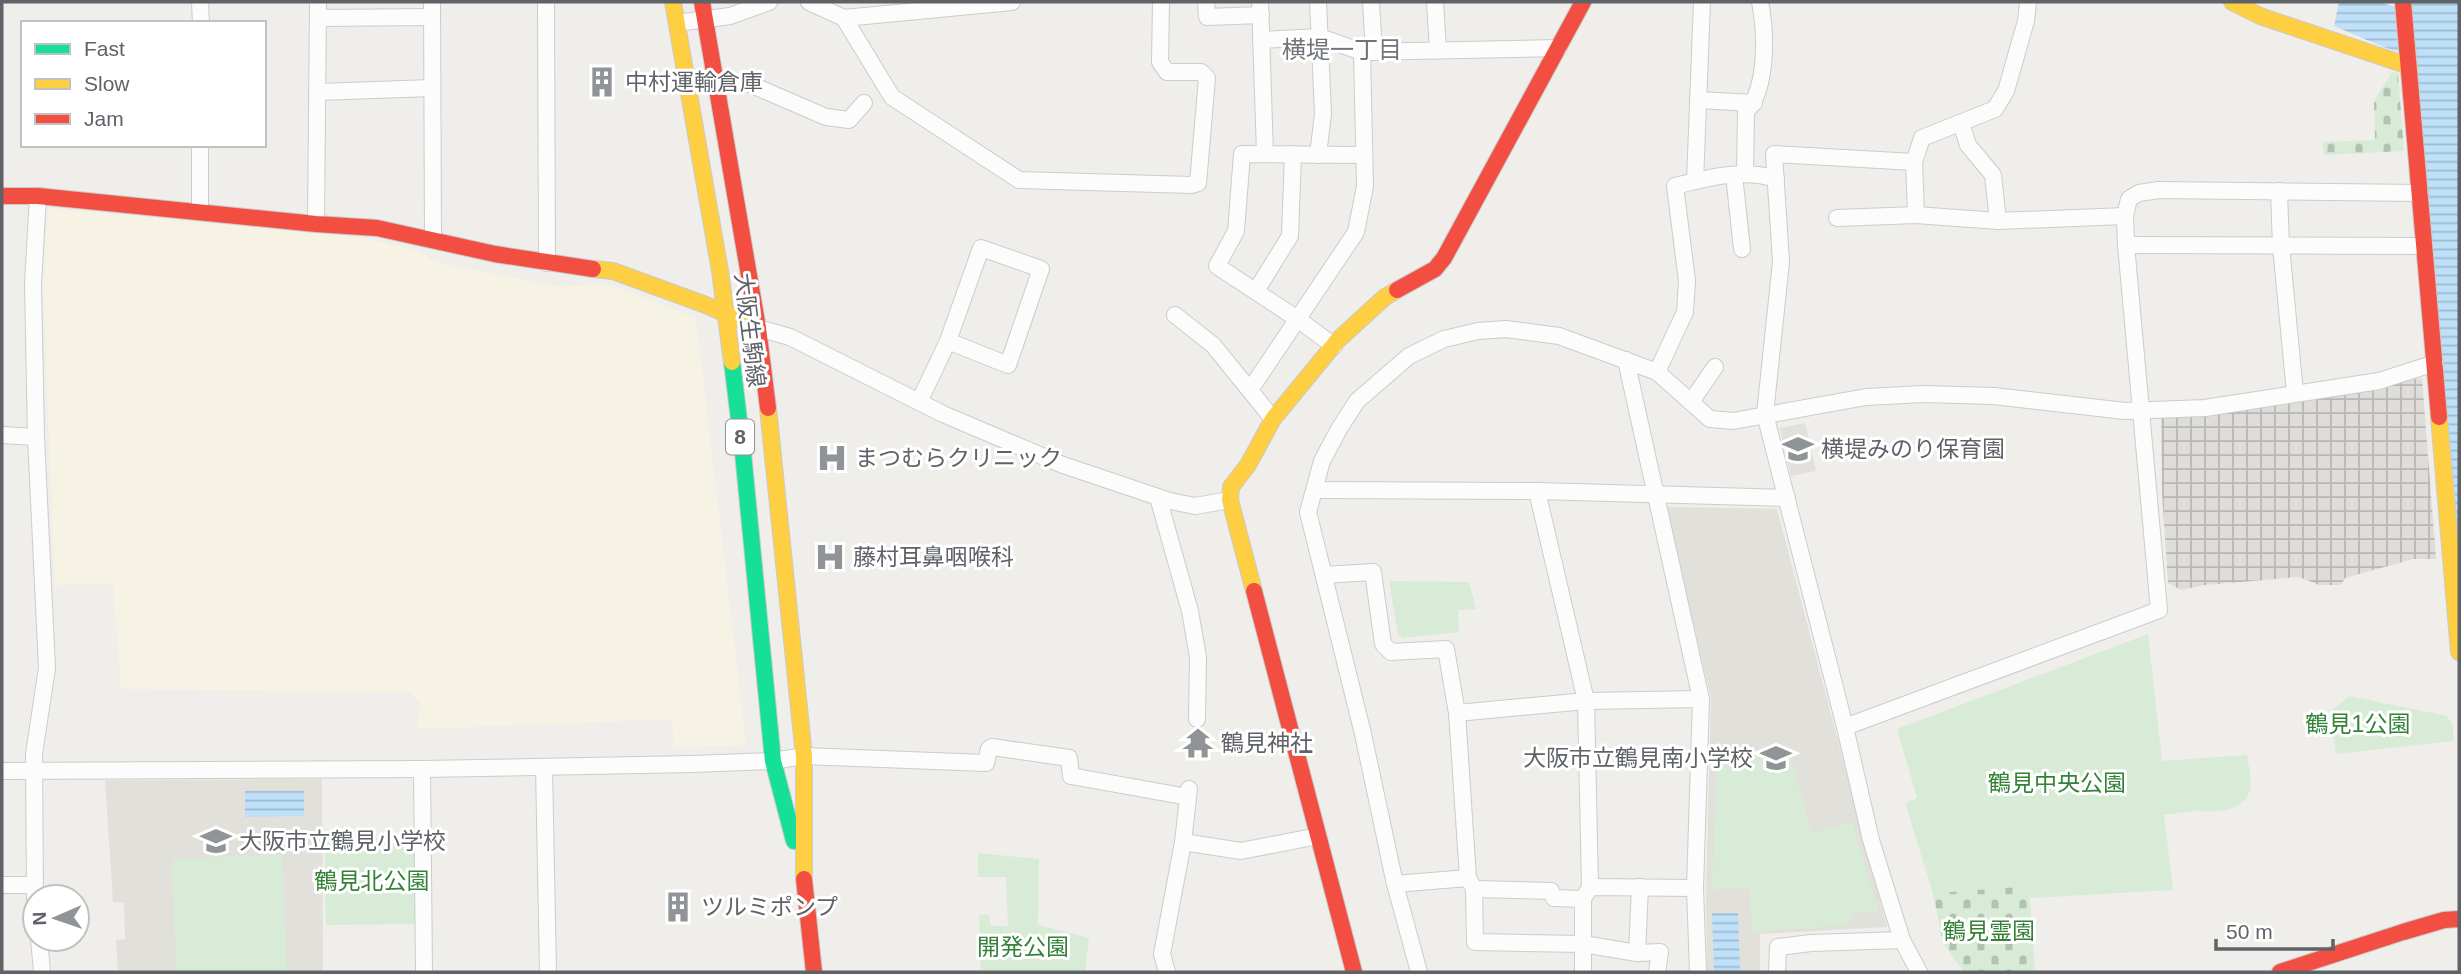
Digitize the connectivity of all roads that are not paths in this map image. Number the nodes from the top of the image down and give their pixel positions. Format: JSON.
{"nodes":[{"id":1,"x":200,"y":2,"type":"edge"},
{"id":2,"x":546,"y":2,"type":"edge"},
{"id":3,"x":673,"y":2,"type":"edge"},
{"id":4,"x":702,"y":2,"type":"edge"},
{"id":5,"x":769,"y":2,"type":"edge"},
{"id":6,"x":809,"y":2,"type":"edge"},
{"id":7,"x":1012,"y":2,"type":"edge"},
{"id":8,"x":1161,"y":2,"type":"edge"},
{"id":9,"x":1206,"y":2,"type":"edge"},
{"id":10,"x":1318,"y":2,"type":"edge"},
{"id":11,"x":1371,"y":2,"type":"edge"},
{"id":12,"x":1435,"y":2,"type":"edge"},
{"id":13,"x":1583,"y":2,"type":"edge"},
{"id":14,"x":1703,"y":2,"type":"edge"},
{"id":15,"x":1760,"y":2,"type":"edge"},
{"id":16,"x":2028,"y":2,"type":"edge"},
{"id":17,"x":2232,"y":2,"type":"edge"},
{"id":18,"x":2404,"y":6,"type":"edge"},
{"id":19,"x":432,"y":9,"type":"edge"},
{"id":20,"x":1260,"y":9,"type":"edge"},
{"id":21,"x":318,"y":10,"type":"edge"},
{"id":22,"x":844,"y":18,"type":"junction"},
{"id":23,"x":706,"y":19,"type":"junction"},
{"id":24,"x":201,"y":21,"type":"edge"},
{"id":25,"x":677,"y":23,"type":"junction"},
{"id":26,"x":1320,"y":37,"type":"junction"},
{"id":27,"x":1261,"y":40,"type":"junction"},
{"id":28,"x":1559,"y":48,"type":"junction"},
{"id":29,"x":1438,"y":50,"type":"junction"},
{"id":30,"x":1368,"y":52,"type":"junction"},
{"id":31,"x":2408,"y":60,"type":"junction"},
{"id":32,"x":717,"y":87,"type":"junction"},
{"id":33,"x":432,"y":88,"type":"junction"},
{"id":34,"x":317,"y":92,"type":"junction"},
{"id":35,"x":1698,"y":100,"type":"junction"},
{"id":36,"x":864,"y":103,"type":"dead end"},
{"id":37,"x":1754,"y":103,"type":"junction"},
{"id":38,"x":1961,"y":123,"type":"junction"},
{"id":39,"x":200,"y":147,"type":"edge"},
{"id":40,"x":1265,"y":154,"type":"junction"},
{"id":41,"x":1293,"y":154,"type":"junction"},
{"id":42,"x":1318,"y":155,"type":"junction"},
{"id":43,"x":1364,"y":155,"type":"junction"},
{"id":44,"x":1914,"y":162,"type":"junction"},
{"id":45,"x":1740,"y":175,"type":"junction"},
{"id":46,"x":1776,"y":179,"type":"junction"},
{"id":47,"x":1695,"y":181,"type":"junction"},
{"id":48,"x":2279,"y":191,"type":"junction"},
{"id":49,"x":2420,"y":193,"type":"junction"},
{"id":50,"x":2,"y":196,"type":"edge"},
{"id":51,"x":38,"y":196,"type":"junction"},
{"id":52,"x":200,"y":212,"type":"junction"},
{"id":53,"x":1916,"y":215,"type":"junction"},
{"id":54,"x":2125,"y":216,"type":"junction"},
{"id":55,"x":1837,"y":218,"type":"dead end"},
{"id":56,"x":1998,"y":221,"type":"junction"},
{"id":57,"x":316,"y":224,"type":"junction"},
{"id":58,"x":433,"y":240,"type":"junction"},
{"id":59,"x":2126,"y":245,"type":"junction"},
{"id":60,"x":2281,"y":246,"type":"junction"},
{"id":61,"x":2424,"y":246,"type":"junction"},
{"id":62,"x":1742,"y":249,"type":"dead end"},
{"id":63,"x":547,"y":263,"type":"junction"},
{"id":64,"x":1255,"y":291,"type":"junction"},
{"id":65,"x":725,"y":314,"type":"junction"},
{"id":66,"x":1175,"y":314,"type":"dead end"},
{"id":67,"x":1299,"y":320,"type":"junction"},
{"id":68,"x":758,"y":328,"type":"junction"},
{"id":69,"x":948,"y":341,"type":"junction"},
{"id":70,"x":1334,"y":346,"type":"junction"},
{"id":71,"x":1626,"y":360,"type":"junction"},
{"id":72,"x":2435,"y":363,"type":"junction"},
{"id":73,"x":1715,"y":367,"type":"dead end"},
{"id":74,"x":1657,"y":372,"type":"junction"},
{"id":75,"x":1250,"y":390,"type":"junction"},
{"id":76,"x":2295,"y":393,"type":"junction"},
{"id":77,"x":919,"y":402,"type":"junction"},
{"id":78,"x":1691,"y":402,"type":"junction"},
{"id":79,"x":2141,"y":411,"type":"junction"},
{"id":80,"x":1765,"y":414,"type":"junction"},
{"id":81,"x":1273,"y":419,"type":"junction"},
{"id":82,"x":2,"y":435,"type":"edge"},
{"id":83,"x":36,"y":437,"type":"junction"},
{"id":84,"x":1315,"y":490,"type":"junction"},
{"id":85,"x":1537,"y":491,"type":"junction"},
{"id":86,"x":1656,"y":494,"type":"junction"},
{"id":87,"x":1158,"y":497,"type":"junction"},
{"id":88,"x":1787,"y":498,"type":"junction"},
{"id":89,"x":1230,"y":500,"type":"junction"},
{"id":90,"x":1324,"y":575,"type":"junction"},
{"id":91,"x":2459,"y":652,"type":"edge"},
{"id":92,"x":1701,"y":699,"type":"junction"},
{"id":93,"x":1586,"y":701,"type":"junction"},
{"id":94,"x":1457,"y":713,"type":"junction"},
{"id":95,"x":1197,"y":719,"type":"dead end"},
{"id":96,"x":1845,"y":727,"type":"junction"},
{"id":97,"x":804,"y":756,"type":"junction"},
{"id":98,"x":773,"y":761,"type":"junction"},
{"id":99,"x":544,"y":767,"type":"junction"},
{"id":100,"x":422,"y":769,"type":"junction"},
{"id":101,"x":2,"y":771,"type":"edge"},
{"id":102,"x":34,"y":771,"type":"junction"},
{"id":103,"x":1318,"y":836,"type":"junction"},
{"id":104,"x":1183,"y":842,"type":"junction"},
{"id":105,"x":803,"y":872,"type":"junction"},
{"id":106,"x":34,"y":883,"type":"edge"},
{"id":107,"x":1471,"y":883,"type":"junction"},
{"id":108,"x":1395,"y":884,"type":"junction"},
{"id":109,"x":2,"y":885,"type":"edge"},
{"id":110,"x":1640,"y":887,"type":"junction"},
{"id":111,"x":1695,"y":888,"type":"junction"},
{"id":112,"x":21,"y":889,"type":"edge"},
{"id":113,"x":1587,"y":893,"type":"junction"},
{"id":114,"x":2459,"y":919,"type":"edge"},
{"id":115,"x":1902,"y":940,"type":"junction"},
{"id":116,"x":1583,"y":944,"type":"junction"},
{"id":117,"x":41,"y":953,"type":"edge"},
{"id":118,"x":1637,"y":953,"type":"junction"},
{"id":119,"x":43,"y":972,"type":"edge"},
{"id":120,"x":424,"y":972,"type":"edge"},
{"id":121,"x":548,"y":972,"type":"edge"},
{"id":122,"x":814,"y":972,"type":"edge"},
{"id":123,"x":1167,"y":972,"type":"edge"},
{"id":124,"x":1354,"y":972,"type":"edge"},
{"id":125,"x":1419,"y":972,"type":"edge"},
{"id":126,"x":1583,"y":972,"type":"edge"},
{"id":127,"x":1657,"y":972,"type":"edge"},
{"id":128,"x":1698,"y":972,"type":"edge"},
{"id":129,"x":1777,"y":972,"type":"edge"},
{"id":130,"x":1919,"y":972,"type":"edge"},
{"id":131,"x":2280,"y":972,"type":"edge"}],
"edges":[{"from":1,"to":24,"type":"street"},
{"from":2,"to":63,"type":"street"},
{"from":3,"to":25,"type":"street","name":"大阪生駒線","number":"8"},
{"from":4,"to":23,"type":"street","name":"大阪生駒線","number":"8"},
{"from":5,"to":23,"type":"street"},
{"from":6,"to":22,"type":"street"},
{"from":7,"to":22,"type":"street"},
{"from":8,"to":22,"type":"street"},
{"from":9,"to":20,"type":"street"},
{"from":10,"to":26,"type":"street"},
{"from":11,"to":30,"type":"street"},
{"from":12,"to":29,"type":"street"},
{"from":13,"to":28,"type":"street"},
{"from":14,"to":35,"type":"street"},
{"from":15,"to":37,"type":"street"},
{"from":16,"to":38,"type":"street"},
{"from":17,"to":31,"type":"street"},
{"from":18,"to":31,"type":"street"},
{"from":19,"to":21,"type":"street"},
{"from":19,"to":33,"type":"street"},
{"from":20,"to":27,"type":"street"},
{"from":21,"to":34,"type":"street"},
{"from":23,"to":25,"type":"street"},
{"from":23,"to":32,"type":"street","name":"大阪生駒線","number":"8"},
{"from":25,"to":65,"type":"street","name":"大阪生駒線","number":"8"},
{"from":26,"to":27,"type":"street"},
{"from":26,"to":30,"type":"street"},
{"from":26,"to":42,"type":"street"},
{"from":27,"to":40,"type":"street"},
{"from":28,"to":29,"type":"street"},
{"from":28,"to":70,"type":"street"},
{"from":29,"to":30,"type":"street"},
{"from":30,"to":43,"type":"street"},
{"from":31,"to":49,"type":"street"},
{"from":32,"to":36,"type":"street"},
{"from":32,"to":68,"type":"street","name":"大阪生駒線","number":"8"},
{"from":33,"to":34,"type":"street"},
{"from":33,"to":58,"type":"street"},
{"from":34,"to":57,"type":"street"},
{"from":35,"to":37,"type":"street"},
{"from":35,"to":47,"type":"street"},
{"from":37,"to":45,"type":"street"},
{"from":38,"to":44,"type":"street"},
{"from":38,"to":56,"type":"street"},
{"from":39,"to":52,"type":"street"},
{"from":40,"to":41,"type":"street"},
{"from":40,"to":64,"type":"street"},
{"from":41,"to":42,"type":"street"},
{"from":41,"to":64,"type":"street"},
{"from":42,"to":43,"type":"street"},
{"from":43,"to":67,"type":"street"},
{"from":44,"to":46,"type":"street"},
{"from":44,"to":53,"type":"street"},
{"from":45,"to":46,"type":"street"},
{"from":45,"to":47,"type":"street"},
{"from":45,"to":62,"type":"street"},
{"from":46,"to":80,"type":"street"},
{"from":47,"to":74,"type":"street"},
{"from":48,"to":49,"type":"street"},
{"from":48,"to":54,"type":"street"},
{"from":48,"to":60,"type":"street"},
{"from":49,"to":61,"type":"street"},
{"from":50,"to":51,"type":"street"},
{"from":51,"to":52,"type":"street"},
{"from":51,"to":83,"type":"street"},
{"from":52,"to":57,"type":"street"},
{"from":53,"to":55,"type":"street"},
{"from":53,"to":56,"type":"street"},
{"from":54,"to":56,"type":"street"},
{"from":54,"to":59,"type":"street"},
{"from":57,"to":58,"type":"street"},
{"from":58,"to":63,"type":"street"},
{"from":59,"to":60,"type":"street"},
{"from":59,"to":79,"type":"street"},
{"from":60,"to":61,"type":"street"},
{"from":60,"to":76,"type":"street"},
{"from":61,"to":72,"type":"street"},
{"from":63,"to":65,"type":"street"},
{"from":64,"to":67,"type":"street"},
{"from":65,"to":68,"type":"street"},
{"from":65,"to":98,"type":"street","name":"大阪生駒線","number":"8"},
{"from":66,"to":75,"type":"street"},
{"from":67,"to":70,"type":"street"},
{"from":67,"to":75,"type":"street"},
{"from":68,"to":77,"type":"street"},
{"from":68,"to":97,"type":"street","name":"大阪生駒線","number":"8"},
{"from":69,"to":69,"type":"street"},
{"from":69,"to":77,"type":"street"},
{"from":70,"to":81,"type":"street"},
{"from":71,"to":74,"type":"street"},
{"from":71,"to":84,"type":"street"},
{"from":71,"to":86,"type":"street"},
{"from":72,"to":76,"type":"street"},
{"from":72,"to":91,"type":"street"},
{"from":73,"to":78,"type":"street"},
{"from":74,"to":78,"type":"street"},
{"from":75,"to":81,"type":"street"},
{"from":76,"to":79,"type":"street"},
{"from":77,"to":87,"type":"street"},
{"from":78,"to":80,"type":"street"},
{"from":79,"to":80,"type":"street"},
{"from":79,"to":96,"type":"street"},
{"from":80,"to":88,"type":"street"},
{"from":81,"to":89,"type":"street"},
{"from":82,"to":83,"type":"street"},
{"from":83,"to":102,"type":"street"},
{"from":84,"to":85,"type":"street"},
{"from":84,"to":90,"type":"street"},
{"from":85,"to":86,"type":"street"},
{"from":85,"to":93,"type":"street"},
{"from":86,"to":88,"type":"street"},
{"from":86,"to":92,"type":"street"},
{"from":87,"to":89,"type":"street"},
{"from":87,"to":95,"type":"street"},
{"from":88,"to":96,"type":"street"},
{"from":89,"to":103,"type":"street"},
{"from":90,"to":94,"type":"street"},
{"from":90,"to":108,"type":"street"},
{"from":92,"to":93,"type":"street"},
{"from":92,"to":111,"type":"street"},
{"from":93,"to":94,"type":"street"},
{"from":93,"to":113,"type":"street"},
{"from":94,"to":107,"type":"street"},
{"from":96,"to":115,"type":"street"},
{"from":97,"to":98,"type":"street"},
{"from":97,"to":104,"type":"street"},
{"from":97,"to":105,"type":"street","name":"大阪生駒線","number":"8"},
{"from":98,"to":99,"type":"street"},
{"from":98,"to":105,"type":"street","name":"大阪生駒線","number":"8"},
{"from":99,"to":100,"type":"street"},
{"from":99,"to":121,"type":"street"},
{"from":100,"to":102,"type":"street"},
{"from":100,"to":120,"type":"street"},
{"from":101,"to":102,"type":"street"},
{"from":102,"to":106,"type":"street"},
{"from":103,"to":104,"type":"street"},
{"from":103,"to":124,"type":"street"},
{"from":104,"to":123,"type":"street"},
{"from":105,"to":122,"type":"street","name":"大阪生駒線","number":"8"},
{"from":107,"to":108,"type":"street"},
{"from":107,"to":113,"type":"street"},
{"from":107,"to":116,"type":"street"},
{"from":108,"to":125,"type":"street"},
{"from":109,"to":112,"type":"street"},
{"from":110,"to":111,"type":"street"},
{"from":110,"to":113,"type":"street"},
{"from":110,"to":118,"type":"street"},
{"from":111,"to":128,"type":"street"},
{"from":113,"to":116,"type":"street"},
{"from":114,"to":131,"type":"street"},
{"from":115,"to":129,"type":"street"},
{"from":115,"to":130,"type":"street"},
{"from":116,"to":118,"type":"street"},
{"from":116,"to":126,"type":"street"},
{"from":117,"to":119,"type":"street"},
{"from":118,"to":127,"type":"street"}]}
